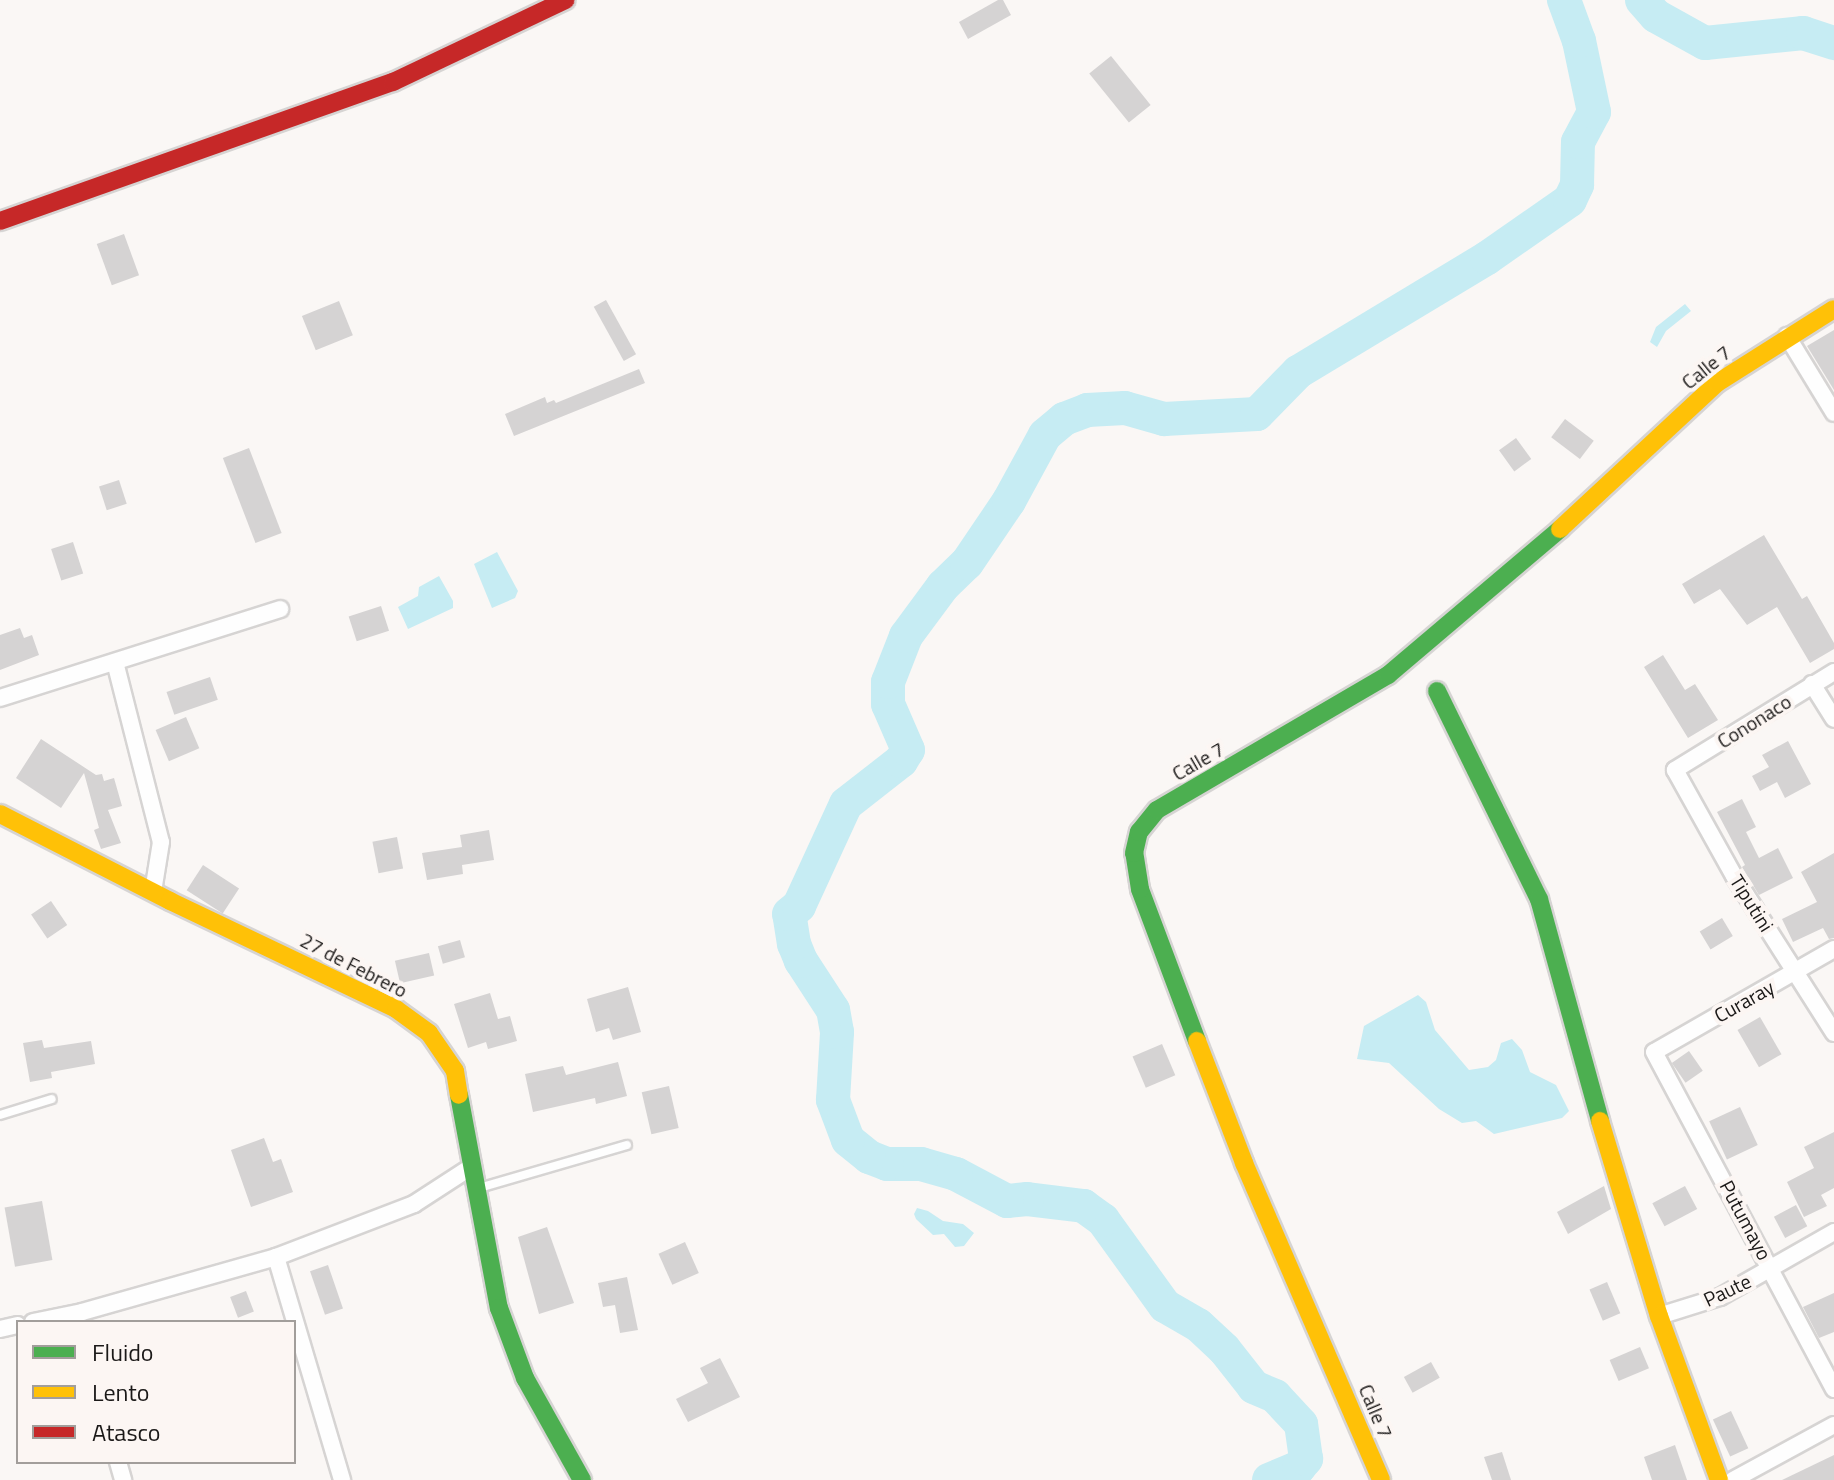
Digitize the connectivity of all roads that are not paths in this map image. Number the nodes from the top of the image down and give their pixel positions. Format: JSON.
{"nodes":[{"id":1,"x":566,"y":0,"type":"edge"},
{"id":2,"x":0,"y":221,"type":"edge"},
{"id":3,"x":1834,"y":309,"type":"edge"},
{"id":4,"x":1787,"y":336,"type":"junction"},
{"id":5,"x":1834,"y":413,"type":"edge"},
{"id":6,"x":280,"y":609,"type":"dead end"},
{"id":7,"x":115,"y":662,"type":"junction"},
{"id":8,"x":1834,"y":672,"type":"edge"},
{"id":9,"x":1812,"y":684,"type":"junction"},
{"id":10,"x":1437,"y":691,"type":"dead end"},
{"id":11,"x":0,"y":698,"type":"edge"},
{"id":12,"x":1834,"y":719,"type":"edge"},
{"id":13,"x":1675,"y":770,"type":"joint"},
{"id":14,"x":0,"y":814,"type":"edge"},
{"id":15,"x":153,"y":892,"type":"junction"},
{"id":16,"x":1834,"y":949,"type":"edge"},
{"id":17,"x":1795,"y":972,"type":"junction"},
{"id":18,"x":1834,"y":1033,"type":"edge"},
{"id":19,"x":1654,"y":1052,"type":"joint"},
{"id":20,"x":52,"y":1099,"type":"dead end"},
{"id":21,"x":0,"y":1115,"type":"edge"},
{"id":22,"x":627,"y":1145,"type":"dead end"},
{"id":23,"x":471,"y":1167,"type":"junction"},
{"id":24,"x":474,"y":1189,"type":"junction"},
{"id":25,"x":1834,"y":1232,"type":"edge"},
{"id":26,"x":276,"y":1257,"type":"junction"},
{"id":27,"x":1771,"y":1269,"type":"junction"},
{"id":28,"x":1659,"y":1316,"type":"junction"},
{"id":29,"x":83,"y":1317,"type":"edge"},
{"id":30,"x":53,"y":1320,"type":"edge"},
{"id":31,"x":295,"y":1320,"type":"edge"},
{"id":32,"x":296,"y":1325,"type":"edge"},
{"id":33,"x":1834,"y":1389,"type":"edge"},
{"id":34,"x":1834,"y":1425,"type":"edge"},
{"id":35,"x":342,"y":1480,"type":"edge"},
{"id":36,"x":582,"y":1480,"type":"edge"},
{"id":37,"x":1381,"y":1480,"type":"edge"},
{"id":38,"x":1719,"y":1480,"type":"edge"},
{"id":39,"x":1733,"y":1480,"type":"edge"}],
"edges":[{"from":1,"to":2,"type":"street"},
{"from":3,"to":4,"type":"street","name":"Calle 7"},
{"from":4,"to":5,"type":"street"},
{"from":4,"to":37,"type":"street","name":"Calle 7"},
{"from":6,"to":7,"type":"street"},
{"from":7,"to":11,"type":"street"},
{"from":7,"to":15,"type":"street"},
{"from":8,"to":9,"type":"street","name":"Cononaco"},
{"from":9,"to":12,"type":"street"},
{"from":9,"to":13,"type":"street","name":"Cononaco"},
{"from":10,"to":28,"type":"street"},
{"from":13,"to":17,"type":"street","name":"Tiputini"},
{"from":14,"to":15,"type":"street","name":"27 de Febrero"},
{"from":15,"to":23,"type":"street","name":"27 de Febrero"},
{"from":16,"to":17,"type":"street","name":"Curaray"},
{"from":17,"to":18,"type":"street","name":"Tiputini"},
{"from":17,"to":19,"type":"street","name":"Curaray"},
{"from":19,"to":27,"type":"street","name":"Putumayo"},
{"from":20,"to":21,"type":"lane"},
{"from":22,"to":24,"type":"lane"},
{"from":23,"to":24,"type":"street","name":"27 de Febrero"},
{"from":23,"to":26,"type":"street"},
{"from":24,"to":36,"type":"street","name":"27 de Febrero"},
{"from":25,"to":27,"type":"street","name":"Paute"},
{"from":26,"to":29,"type":"street"},
{"from":26,"to":31,"type":"street"},
{"from":27,"to":28,"type":"street","name":"Paute"},
{"from":27,"to":33,"type":"street","name":"Putumayo"},
{"from":28,"to":38,"type":"street"},
{"from":29,"to":30,"type":"street"},
{"from":32,"to":35,"type":"street"},
{"from":34,"to":39,"type":"street"}]}
